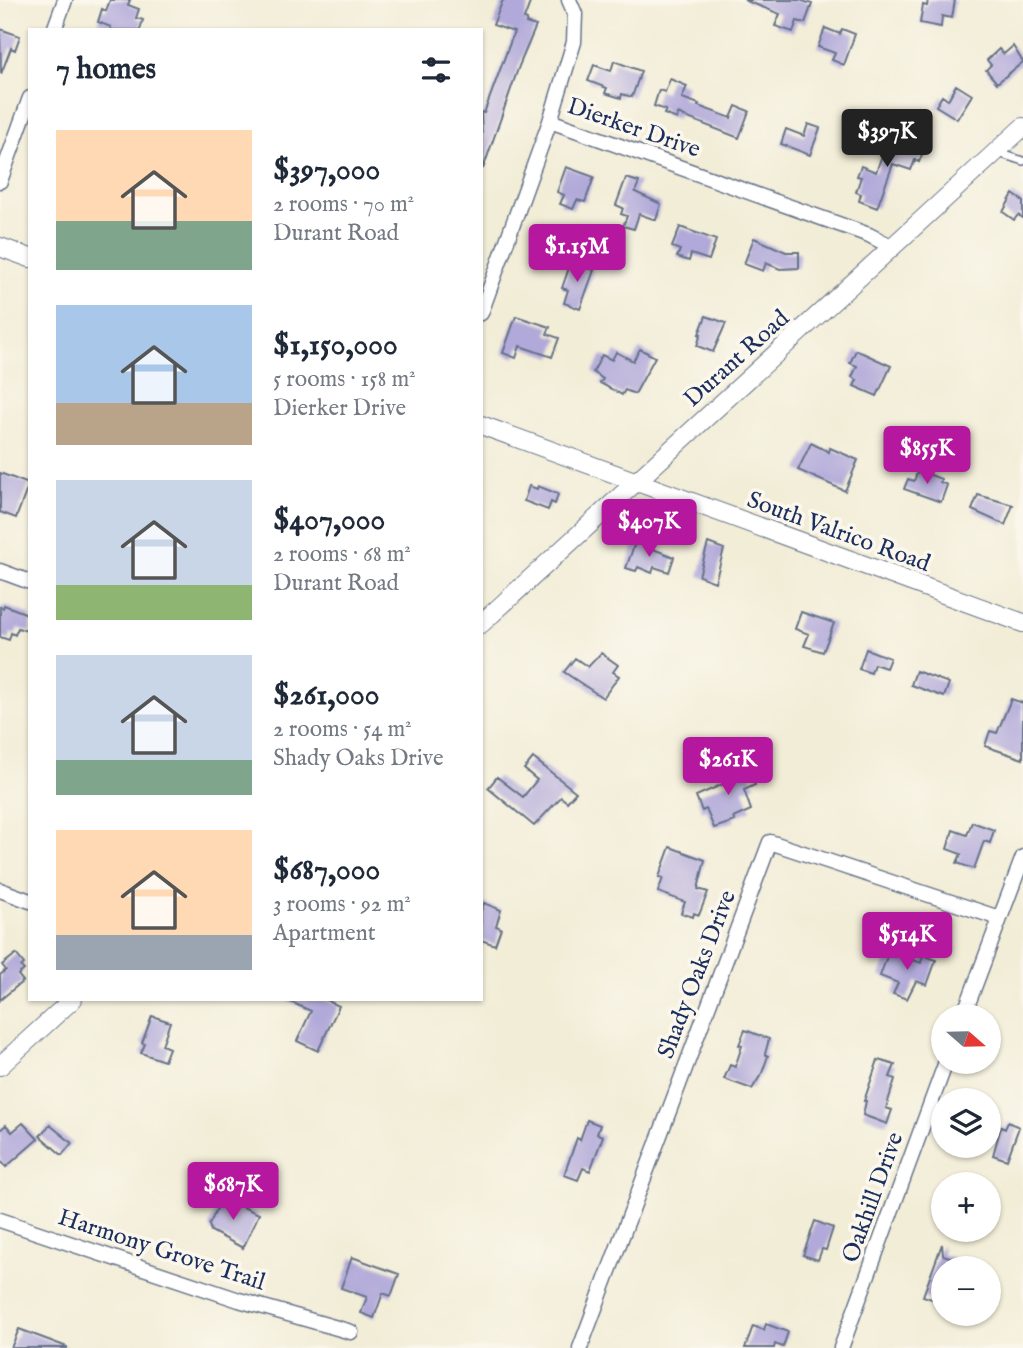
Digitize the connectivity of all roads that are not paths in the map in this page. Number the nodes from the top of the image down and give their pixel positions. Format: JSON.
{"nodes":[{"id":1,"x":65,"y":0,"type":"edge"},
{"id":2,"x":569,"y":0,"type":"edge"},
{"id":3,"x":55,"y":28,"type":"edge"},
{"id":4,"x":28,"y":104,"type":"edge"},
{"id":5,"x":550,"y":121,"type":"junction"},
{"id":6,"x":1023,"y":127,"type":"edge"},
{"id":7,"x":996,"y":152,"type":"junction"},
{"id":8,"x":1023,"y":161,"type":"edge"},
{"id":9,"x":0,"y":181,"type":"edge"},
{"id":10,"x":0,"y":247,"type":"edge"},
{"id":11,"x":892,"y":247,"type":"junction"},
{"id":12,"x":28,"y":257,"type":"edge"},
{"id":13,"x":483,"y":307,"type":"edge"},
{"id":14,"x":483,"y":426,"type":"edge"},
{"id":15,"x":636,"y":482,"type":"junction"},
{"id":16,"x":0,"y":571,"type":"edge"},
{"id":17,"x":28,"y":581,"type":"edge"},
{"id":18,"x":483,"y":622,"type":"edge"},
{"id":19,"x":1023,"y":623,"type":"edge"},
{"id":20,"x":1023,"y":857,"type":"edge"},
{"id":21,"x":0,"y":890,"type":"edge"},
{"id":22,"x":28,"y":900,"type":"edge"},
{"id":23,"x":999,"y":918,"type":"junction"},
{"id":24,"x":71,"y":1001,"type":"edge"},
{"id":25,"x":968,"y":1004,"type":"edge"},
{"id":26,"x":0,"y":1066,"type":"edge"},
{"id":27,"x":942,"y":1074,"type":"edge"},
{"id":28,"x":0,"y":1220,"type":"edge"},
{"id":29,"x":351,"y":1332,"type":"dead end"},
{"id":30,"x":580,"y":1348,"type":"edge"},
{"id":31,"x":841,"y":1348,"type":"edge"}],
"edges":[{"from":1,"to":3,"type":"street"},
{"from":2,"to":5,"type":"street"},
{"from":4,"to":9,"type":"street"},
{"from":5,"to":11,"type":"street","name":"Dierker Drive"},
{"from":5,"to":13,"type":"street","name":"Dierker Drive"},
{"from":6,"to":7,"type":"street","name":"Durant Road"},
{"from":7,"to":8,"type":"lane"},
{"from":7,"to":11,"type":"street","name":"Durant Road"},
{"from":10,"to":12,"type":"street"},
{"from":11,"to":15,"type":"street","name":"Durant Road"},
{"from":14,"to":15,"type":"street","name":"South Valrico Road"},
{"from":15,"to":18,"type":"street","name":"Durant Road"},
{"from":15,"to":19,"type":"street","name":"South Valrico Road"},
{"from":16,"to":17,"type":"street"},
{"from":20,"to":23,"type":"street"},
{"from":21,"to":22,"type":"street"},
{"from":23,"to":25,"type":"street"},
{"from":23,"to":30,"type":"street","name":"Shady Oaks Drive"},
{"from":24,"to":26,"type":"street"},
{"from":27,"to":31,"type":"street","name":"Oakhill Drive"},
{"from":28,"to":29,"type":"street","name":"Harmony Grove Trail"}]}
